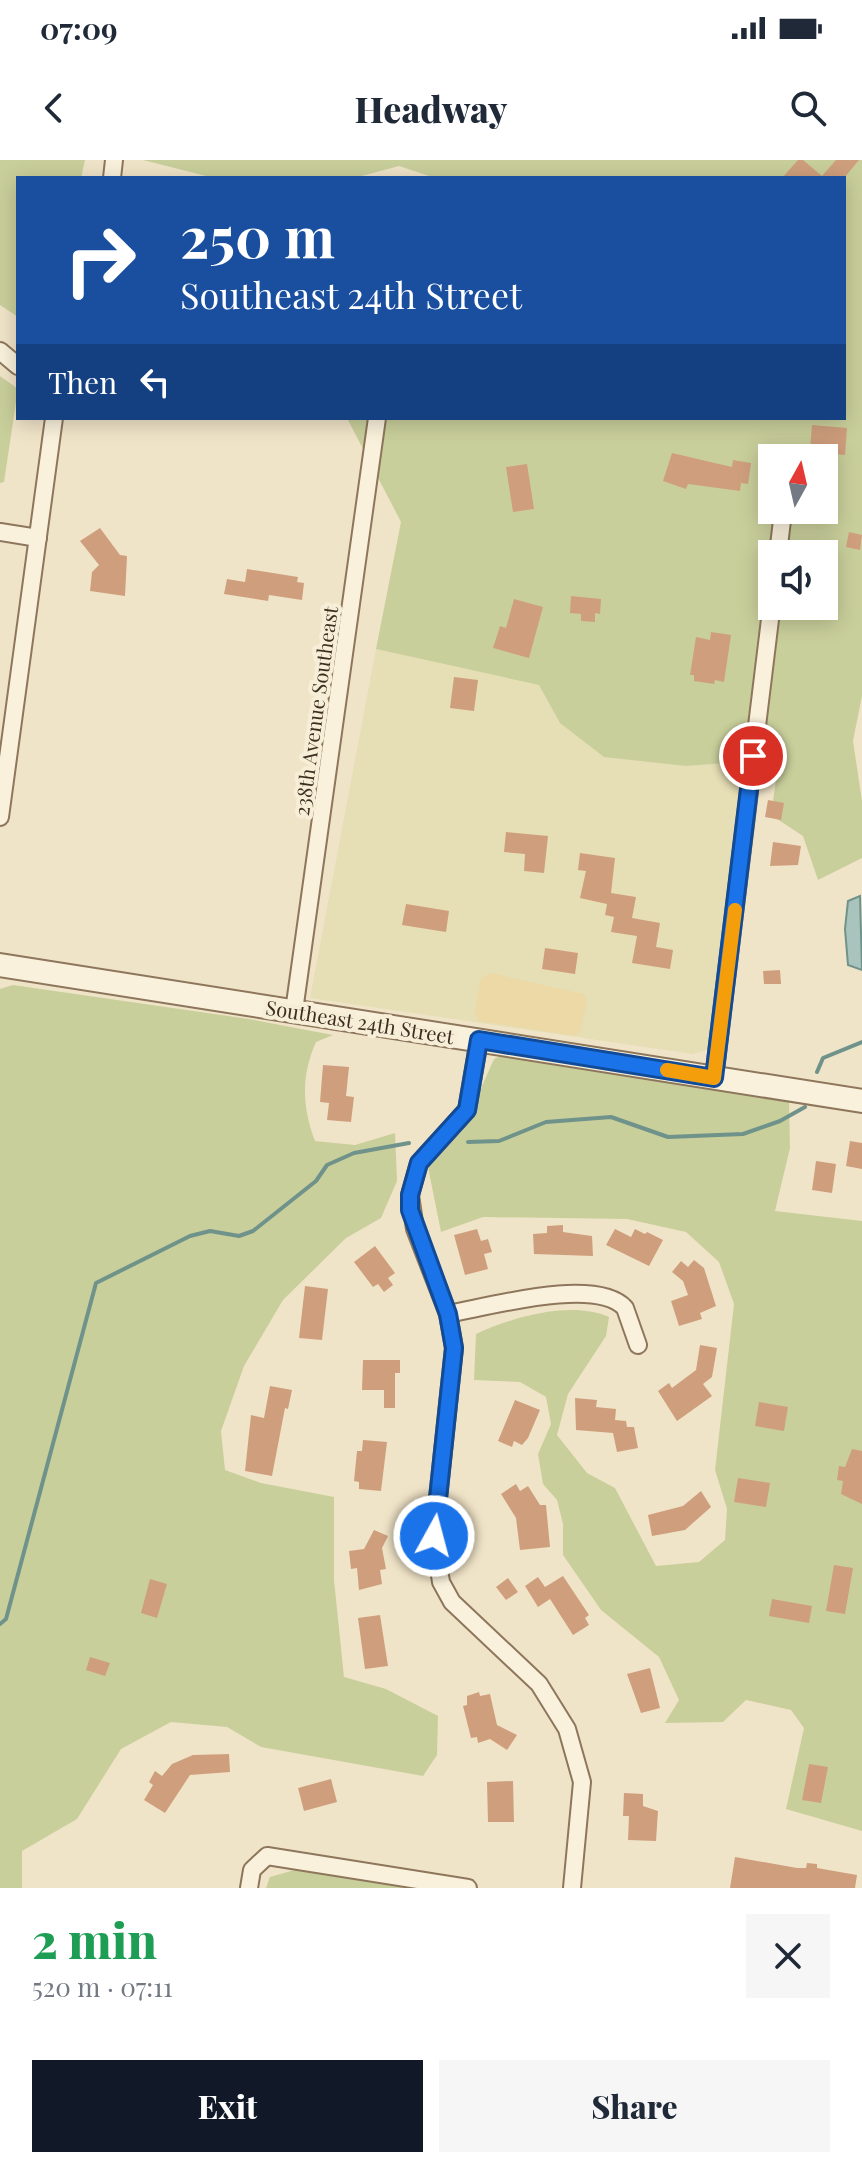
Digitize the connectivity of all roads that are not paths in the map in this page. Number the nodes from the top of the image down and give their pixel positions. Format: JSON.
{"nodes":[{"id":1,"x":0,"y":351,"type":"edge"},
{"id":2,"x":16,"y":364,"type":"edge"},
{"id":3,"x":54,"y":420,"type":"edge"},
{"id":4,"x":377,"y":420,"type":"edge"},
{"id":5,"x":0,"y":532,"type":"edge"},
{"id":6,"x":38,"y":538,"type":"junction"},
{"id":7,"x":770,"y":620,"type":"edge"},
{"id":8,"x":0,"y":817,"type":"edge"},
{"id":9,"x":0,"y":965,"type":"edge"},
{"id":10,"x":294,"y":1011,"type":"junction"},
{"id":11,"x":479,"y":1040,"type":"junction"},
{"id":12,"x":714,"y":1078,"type":"junction"},
{"id":13,"x":862,"y":1101,"type":"edge"},
{"id":14,"x":448,"y":1314,"type":"junction"},
{"id":15,"x":638,"y":1345,"type":"dead end"},
{"id":16,"x":249,"y":1888,"type":"edge"},
{"id":17,"x":468,"y":1888,"type":"edge"},
{"id":18,"x":572,"y":1888,"type":"edge"}],
"edges":[{"from":1,"to":2,"type":"street"},
{"from":3,"to":6,"type":"street"},
{"from":4,"to":10,"type":"street","name":"238th Avenue Southeast"},
{"from":5,"to":6,"type":"street"},
{"from":6,"to":8,"type":"street"},
{"from":7,"to":12,"type":"street"},
{"from":9,"to":10,"type":"street","name":"Southeast 24th Street"},
{"from":10,"to":11,"type":"street","name":"Southeast 24th Street"},
{"from":11,"to":12,"type":"street","name":"Southeast 24th Street"},
{"from":11,"to":14,"type":"street"},
{"from":12,"to":13,"type":"street","name":"Southeast 24th Street"},
{"from":14,"to":15,"type":"street"},
{"from":14,"to":18,"type":"street"},
{"from":16,"to":17,"type":"street"}]}
